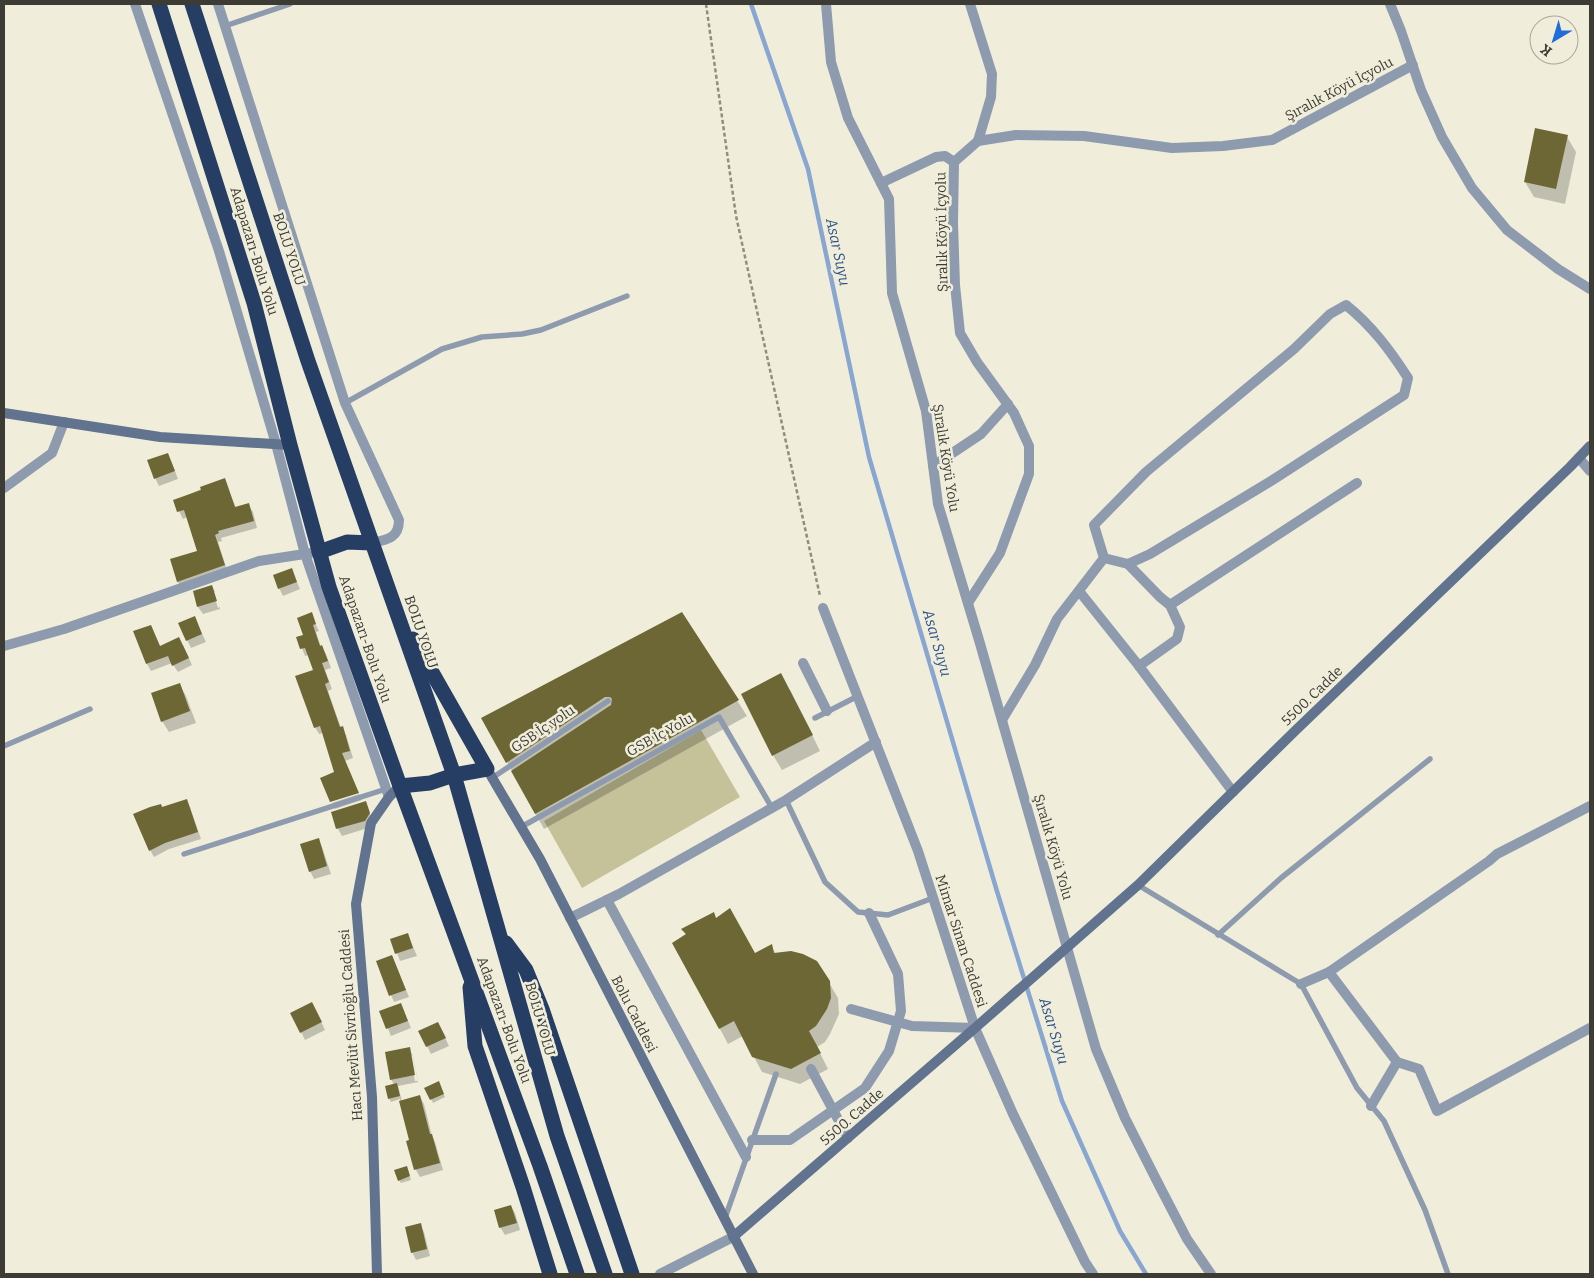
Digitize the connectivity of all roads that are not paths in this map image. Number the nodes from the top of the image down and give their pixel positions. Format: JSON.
{"nodes":[{"id":1,"x":135,"y":4,"type":"edge"},
{"id":2,"x":160,"y":4,"type":"edge"},
{"id":3,"x":192,"y":4,"type":"edge"},
{"id":4,"x":218,"y":4,"type":"edge"},
{"id":5,"x":290,"y":4,"type":"edge"},
{"id":6,"x":826,"y":4,"type":"edge"},
{"id":7,"x":970,"y":4,"type":"edge"},
{"id":8,"x":1390,"y":4,"type":"edge"},
{"id":9,"x":225,"y":26,"type":"junction"},
{"id":10,"x":1413,"y":65,"type":"junction"},
{"id":11,"x":978,"y":141,"type":"junction"},
{"id":12,"x":954,"y":162,"type":"junction"},
{"id":13,"x":881,"y":183,"type":"junction"},
{"id":14,"x":1590,"y":289,"type":"edge"},
{"id":15,"x":628,"y":296,"type":"dead end"},
{"id":16,"x":345,"y":403,"type":"junction"},
{"id":17,"x":1008,"y":404,"type":"junction"},
{"id":18,"x":4,"y":413,"type":"edge"},
{"id":19,"x":64,"y":422,"type":"junction"},
{"id":20,"x":283,"y":445,"type":"junction"},
{"id":21,"x":1590,"y":446,"type":"edge"},
{"id":22,"x":1579,"y":458,"type":"junction"},
{"id":23,"x":933,"y":466,"type":"junction"},
{"id":24,"x":1590,"y":471,"type":"edge"},
{"id":25,"x":1357,"y":483,"type":"dead end"},
{"id":26,"x":4,"y":488,"type":"edge"},
{"id":27,"x":372,"y":544,"type":"junction"},
{"id":28,"x":312,"y":553,"type":"junction"},
{"id":29,"x":1104,"y":558,"type":"junction"},
{"id":30,"x":1128,"y":564,"type":"junction"},
{"id":31,"x":1079,"y":591,"type":"junction"},
{"id":32,"x":968,"y":603,"type":"junction"},
{"id":33,"x":394,"y":605,"type":"junction"},
{"id":34,"x":1170,"y":605,"type":"junction"},
{"id":35,"x":823,"y":608,"type":"road end"},
{"id":36,"x":4,"y":646,"type":"edge"},
{"id":37,"x":803,"y":663,"type":"dead end"},
{"id":38,"x":1139,"y":666,"type":"junction"},
{"id":39,"x":858,"y":696,"type":"junction"},
{"id":40,"x":608,"y":701,"type":"dead end"},
{"id":41,"x":90,"y":709,"type":"dead end"},
{"id":42,"x":827,"y":711,"type":"junction"},
{"id":43,"x":815,"y":718,"type":"dead end"},
{"id":44,"x":1002,"y":720,"type":"junction"},
{"id":45,"x":876,"y":742,"type":"junction"},
{"id":46,"x":4,"y":746,"type":"edge"},
{"id":47,"x":1430,"y":759,"type":"dead end"},
{"id":48,"x":490,"y":774,"type":"junction"},
{"id":49,"x":454,"y":775,"type":"junction"},
{"id":50,"x":392,"y":791,"type":"junction"},
{"id":51,"x":1232,"y":792,"type":"junction"},
{"id":52,"x":786,"y":800,"type":"junction"},
{"id":53,"x":1590,"y":806,"type":"edge"},
{"id":54,"x":772,"y":808,"type":"junction"},
{"id":55,"x":521,"y":827,"type":"junction"},
{"id":56,"x":184,"y":854,"type":"dead end"},
{"id":57,"x":1138,"y":885,"type":"junction"},
{"id":58,"x":933,"y":898,"type":"junction"},
{"id":59,"x":606,"y":900,"type":"junction"},
{"id":60,"x":869,"y":913,"type":"junction"},
{"id":61,"x":570,"y":918,"type":"junction"},
{"id":62,"x":498,"y":933,"type":"junction"},
{"id":63,"x":1218,"y":935,"type":"junction"},
{"id":64,"x":1067,"y":946,"type":"junction"},
{"id":65,"x":468,"y":968,"type":"junction"},
{"id":66,"x":1329,"y":972,"type":"junction"},
{"id":67,"x":1301,"y":984,"type":"junction"},
{"id":68,"x":851,"y":1008,"type":"dead end"},
{"id":69,"x":898,"y":1022,"type":"junction"},
{"id":70,"x":975,"y":1028,"type":"junction"},
{"id":71,"x":1590,"y":1028,"type":"edge"},
{"id":72,"x":1397,"y":1062,"type":"junction"},
{"id":73,"x":811,"y":1069,"type":"dead end"},
{"id":74,"x":776,"y":1074,"type":"dead end"},
{"id":75,"x":1371,"y":1106,"type":"junction"},
{"id":76,"x":833,"y":1110,"type":"junction"},
{"id":77,"x":848,"y":1138,"type":"junction"},
{"id":78,"x":752,"y":1140,"type":"junction"},
{"id":79,"x":746,"y":1157,"type":"junction"},
{"id":80,"x":724,"y":1220,"type":"junction"},
{"id":81,"x":733,"y":1237,"type":"junction"},
{"id":82,"x":377,"y":1274,"type":"edge"},
{"id":83,"x":550,"y":1274,"type":"edge"},
{"id":84,"x":576,"y":1274,"type":"edge"},
{"id":85,"x":605,"y":1274,"type":"edge"},
{"id":86,"x":632,"y":1274,"type":"edge"},
{"id":87,"x":660,"y":1274,"type":"edge"},
{"id":88,"x":752,"y":1274,"type":"edge"},
{"id":89,"x":1093,"y":1274,"type":"edge"},
{"id":90,"x":1211,"y":1274,"type":"edge"},
{"id":91,"x":1448,"y":1274,"type":"edge"}],
"edges":[{"from":1,"to":20,"type":"street"},
{"from":2,"to":20,"type":"highway","name":"Adapazarı-Bolu Yolu"},
{"from":3,"to":27,"type":"highway","name":"BOLU YOLU"},
{"from":4,"to":9,"type":"street"},
{"from":5,"to":9,"type":"lane"},
{"from":6,"to":13,"type":"street","name":"Şıralık Köyü Yolu"},
{"from":7,"to":11,"type":"street"},
{"from":8,"to":10,"type":"street","name":"Şıralık Köyü İçyolu"},
{"from":9,"to":16,"type":"street"},
{"from":10,"to":11,"type":"street","name":"Şıralık Köyü İçyolu"},
{"from":10,"to":14,"type":"street","name":"Şıralık Köyü İçyolu"},
{"from":11,"to":12,"type":"street","name":"Şıralık Köyü İçyolu"},
{"from":12,"to":13,"type":"street"},
{"from":12,"to":17,"type":"street","name":"Şıralık Köyü İçyolu"},
{"from":13,"to":23,"type":"street","name":"Şıralık Köyü Yolu"},
{"from":15,"to":16,"type":"lane"},
{"from":16,"to":27,"type":"street"},
{"from":17,"to":23,"type":"street"},
{"from":17,"to":32,"type":"street","name":"Şıralık Köyü İçyolu"},
{"from":18,"to":19,"type":"street"},
{"from":19,"to":20,"type":"street"},
{"from":19,"to":26,"type":"street"},
{"from":20,"to":28,"type":"highway","name":"Adapazarı-Bolu Yolu"},
{"from":21,"to":22,"type":"street","name":"5500. Cadde"},
{"from":22,"to":24,"type":"street"},
{"from":22,"to":51,"type":"street","name":"5500. Cadde"},
{"from":23,"to":32,"type":"street","name":"Şıralık Köyü Yolu"},
{"from":25,"to":34,"type":"street"},
{"from":27,"to":28,"type":"highway"},
{"from":27,"to":33,"type":"highway","name":"BOLU YOLU"},
{"from":28,"to":36,"type":"street"},
{"from":28,"to":50,"type":"highway","name":"Adapazarı-Bolu Yolu"},
{"from":29,"to":30,"type":"street"},
{"from":29,"to":30,"type":"street"},
{"from":29,"to":31,"type":"street"},
{"from":30,"to":34,"type":"street"},
{"from":31,"to":38,"type":"street"},
{"from":31,"to":44,"type":"street"},
{"from":32,"to":44,"type":"street","name":"Şıralık Köyü Yolu"},
{"from":33,"to":48,"type":"highway"},
{"from":33,"to":49,"type":"highway","name":"BOLU YOLU"},
{"from":34,"to":38,"type":"street"},
{"from":35,"to":39,"type":"street","name":"Mimar Sinan Caddesi"},
{"from":37,"to":42,"type":"street"},
{"from":38,"to":51,"type":"street"},
{"from":39,"to":42,"type":"lane"},
{"from":39,"to":45,"type":"street","name":"Mimar Sinan Caddesi"},
{"from":40,"to":48,"type":"lane","name":"GSB İç yolu"},
{"from":41,"to":46,"type":"lane"},
{"from":42,"to":43,"type":"lane"},
{"from":44,"to":64,"type":"street","name":"Şıralık Köyü Yolu"},
{"from":45,"to":52,"type":"street"},
{"from":45,"to":58,"type":"street","name":"Mimar Sinan Caddesi"},
{"from":47,"to":63,"type":"lane"},
{"from":48,"to":49,"type":"highway"},
{"from":48,"to":55,"type":"street","name":"Bolu Caddesi"},
{"from":49,"to":50,"type":"highway"},
{"from":49,"to":62,"type":"highway","name":"BOLU YOLU"},
{"from":50,"to":56,"type":"lane"},
{"from":50,"to":65,"type":"highway","name":"Adapazarı-Bolu Yolu"},
{"from":50,"to":82,"type":"street","name":"Hacı Mevlüt Sivrioğlu Caddesi"},
{"from":51,"to":57,"type":"street","name":"5500. Cadde"},
{"from":52,"to":54,"type":"street"},
{"from":52,"to":60,"type":"lane"},
{"from":53,"to":66,"type":"street"},
{"from":54,"to":55,"type":"lane","name":"GSB İç Yolu"},
{"from":54,"to":59,"type":"street"},
{"from":55,"to":61,"type":"street","name":"Bolu Caddesi"},
{"from":57,"to":63,"type":"lane"},
{"from":57,"to":64,"type":"street","name":"5500. Cadde"},
{"from":58,"to":60,"type":"lane"},
{"from":58,"to":70,"type":"street","name":"Mimar Sinan Caddesi"},
{"from":59,"to":61,"type":"street"},
{"from":59,"to":79,"type":"street"},
{"from":60,"to":69,"type":"street"},
{"from":61,"to":80,"type":"street","name":"Bolu Caddesi"},
{"from":62,"to":85,"type":"highway","name":"BOLU YOLU"},
{"from":62,"to":86,"type":"highway"},
{"from":63,"to":67,"type":"lane"},
{"from":64,"to":70,"type":"street","name":"5500. Cadde"},
{"from":64,"to":90,"type":"street","name":"Şıralık Köyü Yolu"},
{"from":65,"to":83,"type":"highway"},
{"from":65,"to":84,"type":"highway","name":"Adapazarı-Bolu Yolu"},
{"from":66,"to":67,"type":"street"},
{"from":66,"to":72,"type":"street"},
{"from":67,"to":75,"type":"lane"},
{"from":68,"to":69,"type":"street"},
{"from":69,"to":70,"type":"street"},
{"from":69,"to":76,"type":"street"},
{"from":70,"to":77,"type":"street","name":"5500. Cadde"},
{"from":70,"to":89,"type":"street","name":"Mimar Sinan Caddesi"},
{"from":71,"to":72,"type":"street"},
{"from":72,"to":75,"type":"street"},
{"from":73,"to":76,"type":"street"},
{"from":74,"to":78,"type":"lane"},
{"from":75,"to":91,"type":"lane"},
{"from":76,"to":77,"type":"street"},
{"from":76,"to":78,"type":"street"},
{"from":77,"to":81,"type":"street","name":"5500. Cadde"},
{"from":78,"to":79,"type":"lane"},
{"from":79,"to":80,"type":"lane"},
{"from":80,"to":81,"type":"street","name":"Bolu Caddesi"},
{"from":81,"to":87,"type":"street"},
{"from":81,"to":88,"type":"street","name":"Bolu Caddesi"}]}
